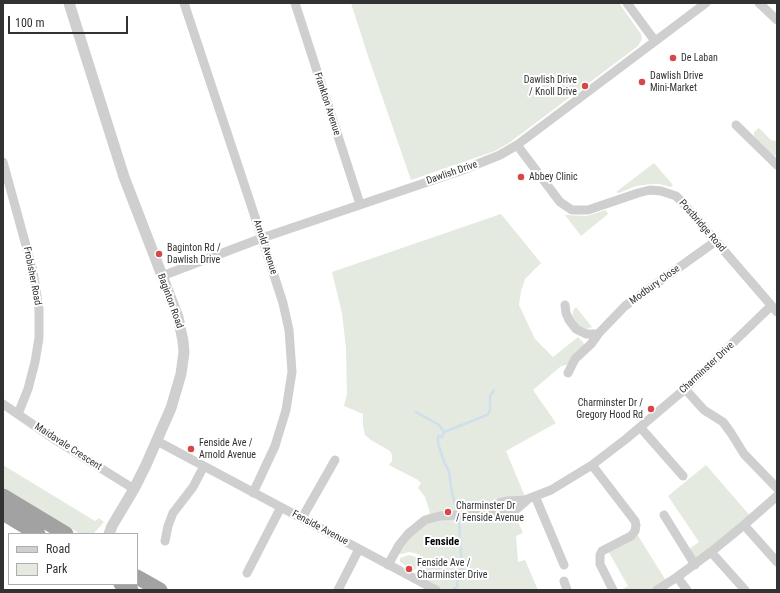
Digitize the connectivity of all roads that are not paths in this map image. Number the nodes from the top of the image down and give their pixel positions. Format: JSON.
{"nodes":[{"id":1,"x":69,"y":3,"type":"edge"},
{"id":2,"x":184,"y":3,"type":"edge"},
{"id":3,"x":295,"y":3,"type":"edge"},
{"id":4,"x":627,"y":3,"type":"edge"},
{"id":5,"x":706,"y":3,"type":"edge"},
{"id":6,"x":759,"y":3,"type":"edge"},
{"id":7,"x":777,"y":20,"type":"edge"},
{"id":8,"x":655,"y":41,"type":"junction"},
{"id":9,"x":736,"y":126,"type":"dead end"},
{"id":10,"x":517,"y":145,"type":"junction"},
{"id":11,"x":3,"y":162,"type":"edge"},
{"id":12,"x":777,"y":165,"type":"edge"},
{"id":13,"x":360,"y":204,"type":"junction"},
{"id":14,"x":262,"y":238,"type":"junction"},
{"id":15,"x":716,"y":241,"type":"junction"},
{"id":16,"x":162,"y":276,"type":"junction"},
{"id":17,"x":565,"y":305,"type":"dead end"},
{"id":18,"x":774,"y":309,"type":"edge"},
{"id":19,"x":599,"y":333,"type":"junction"},
{"id":20,"x":568,"y":373,"type":"dead end"},
{"id":21,"x":685,"y":389,"type":"junction"},
{"id":22,"x":3,"y":404,"type":"edge"},
{"id":23,"x":18,"y":414,"type":"junction"},
{"id":24,"x":640,"y":427,"type":"junction"},
{"id":25,"x":157,"y":441,"type":"junction"},
{"id":26,"x":335,"y":460,"type":"dead end"},
{"id":27,"x":592,"y":465,"type":"junction"},
{"id":28,"x":204,"y":466,"type":"junction"},
{"id":29,"x":683,"y":476,"type":"dead end"},
{"id":30,"x":777,"y":488,"type":"edge"},
{"id":31,"x":134,"y":489,"type":"junction"},
{"id":32,"x":253,"y":493,"type":"junction"},
{"id":33,"x":3,"y":496,"type":"edge"},
{"id":34,"x":777,"y":496,"type":"edge"},
{"id":35,"x":531,"y":497,"type":"junction"},
{"id":36,"x":281,"y":507,"type":"junction"},
{"id":37,"x":3,"y":513,"type":"edge"},
{"id":38,"x":476,"y":515,"type":"junction"},
{"id":39,"x":664,"y":515,"type":"dead end"},
{"id":40,"x":302,"y":518,"type":"junction"},
{"id":41,"x":744,"y":526,"type":"junction"},
{"id":42,"x":110,"y":530,"type":"edge"},
{"id":43,"x":36,"y":533,"type":"edge"},
{"id":44,"x":64,"y":533,"type":"edge"},
{"id":45,"x":165,"y":541,"type":"dead end"},
{"id":46,"x":359,"y":549,"type":"junction"},
{"id":47,"x":711,"y":552,"type":"junction"},
{"id":48,"x":777,"y":562,"type":"edge"},
{"id":49,"x":388,"y":565,"type":"junction"},
{"id":50,"x":564,"y":565,"type":"dead end"},
{"id":51,"x":695,"y":565,"type":"junction"},
{"id":52,"x":247,"y":573,"type":"dead end"},
{"id":53,"x":678,"y":577,"type":"junction"},
{"id":54,"x":138,"y":578,"type":"edge"},
{"id":55,"x":564,"y":581,"type":"dead end"},
{"id":56,"x":160,"y":590,"type":"edge"},
{"id":57,"x":338,"y":590,"type":"edge"},
{"id":58,"x":434,"y":590,"type":"edge"},
{"id":59,"x":568,"y":590,"type":"edge"},
{"id":60,"x":613,"y":590,"type":"edge"},
{"id":61,"x":657,"y":590,"type":"edge"},
{"id":62,"x":687,"y":590,"type":"edge"},
{"id":63,"x":745,"y":590,"type":"edge"}],
"edges":[{"from":1,"to":16,"type":"street","name":"Baginton Road"},
{"from":2,"to":14,"type":"street","name":"Arnold Avenue"},
{"from":3,"to":13,"type":"street","name":"Frankton Avenue"},
{"from":4,"to":8,"type":"street"},
{"from":5,"to":8,"type":"street","name":"Dawlish Drive"},
{"from":6,"to":7,"type":"street"},
{"from":8,"to":10,"type":"street","name":"Dawlish Drive"},
{"from":9,"to":12,"type":"street"},
{"from":10,"to":13,"type":"street","name":"Dawlish Drive"},
{"from":10,"to":15,"type":"street","name":"Postbridge Road"},
{"from":11,"to":23,"type":"street","name":"Frobisher Road"},
{"from":13,"to":14,"type":"street","name":"Dawlish Drive"},
{"from":14,"to":16,"type":"street","name":"Dawlish Drive"},
{"from":14,"to":32,"type":"street","name":"Arnold Avenue"},
{"from":15,"to":18,"type":"street","name":"Postbridge Road"},
{"from":15,"to":19,"type":"street","name":"Modbury Close"},
{"from":16,"to":25,"type":"street","name":"Baginton Road"},
{"from":17,"to":19,"type":"street"},
{"from":18,"to":21,"type":"street","name":"Charminster Drive"},
{"from":19,"to":20,"type":"street","name":"Modbury Close"},
{"from":21,"to":24,"type":"street","name":"Charminster Drive"},
{"from":21,"to":30,"type":"street"},
{"from":22,"to":23,"type":"street","name":"Maidavale Crescent"},
{"from":23,"to":31,"type":"street","name":"Maidavale Crescent"},
{"from":24,"to":27,"type":"street","name":"Charminster Drive"},
{"from":24,"to":29,"type":"street"},
{"from":25,"to":28,"type":"street","name":"Fenside Avenue"},
{"from":25,"to":31,"type":"street","name":"Baginton Road"},
{"from":26,"to":40,"type":"street"},
{"from":27,"to":35,"type":"street","name":"Charminster Drive"},
{"from":27,"to":60,"type":"street"},
{"from":28,"to":32,"type":"street","name":"Fenside Avenue"},
{"from":28,"to":45,"type":"street"},
{"from":31,"to":42,"type":"street","name":"Baginton Road"},
{"from":32,"to":36,"type":"street","name":"Fenside Avenue"},
{"from":33,"to":44,"type":"highway"},
{"from":34,"to":41,"type":"street"},
{"from":35,"to":38,"type":"street","name":"Charminster Drive"},
{"from":35,"to":38,"type":"street","name":"Charminster Drive"},
{"from":35,"to":50,"type":"street"},
{"from":36,"to":40,"type":"street","name":"Fenside Avenue"},
{"from":36,"to":52,"type":"street","name":"Fenside Avenue"},
{"from":37,"to":43,"type":"highway"},
{"from":38,"to":49,"type":"street","name":"Charminster Drive"},
{"from":39,"to":51,"type":"street"},
{"from":40,"to":46,"type":"street","name":"Fenside Avenue"},
{"from":41,"to":47,"type":"street"},
{"from":41,"to":48,"type":"street"},
{"from":46,"to":49,"type":"street","name":"Fenside Avenue"},
{"from":46,"to":57,"type":"street","name":"Fenside Avenue"},
{"from":47,"to":51,"type":"street"},
{"from":47,"to":63,"type":"street"},
{"from":49,"to":58,"type":"street","name":"Fenside Avenue"},
{"from":51,"to":53,"type":"street"},
{"from":53,"to":61,"type":"street"},
{"from":53,"to":62,"type":"street"},
{"from":54,"to":56,"type":"highway"},
{"from":55,"to":59,"type":"street"}]}
